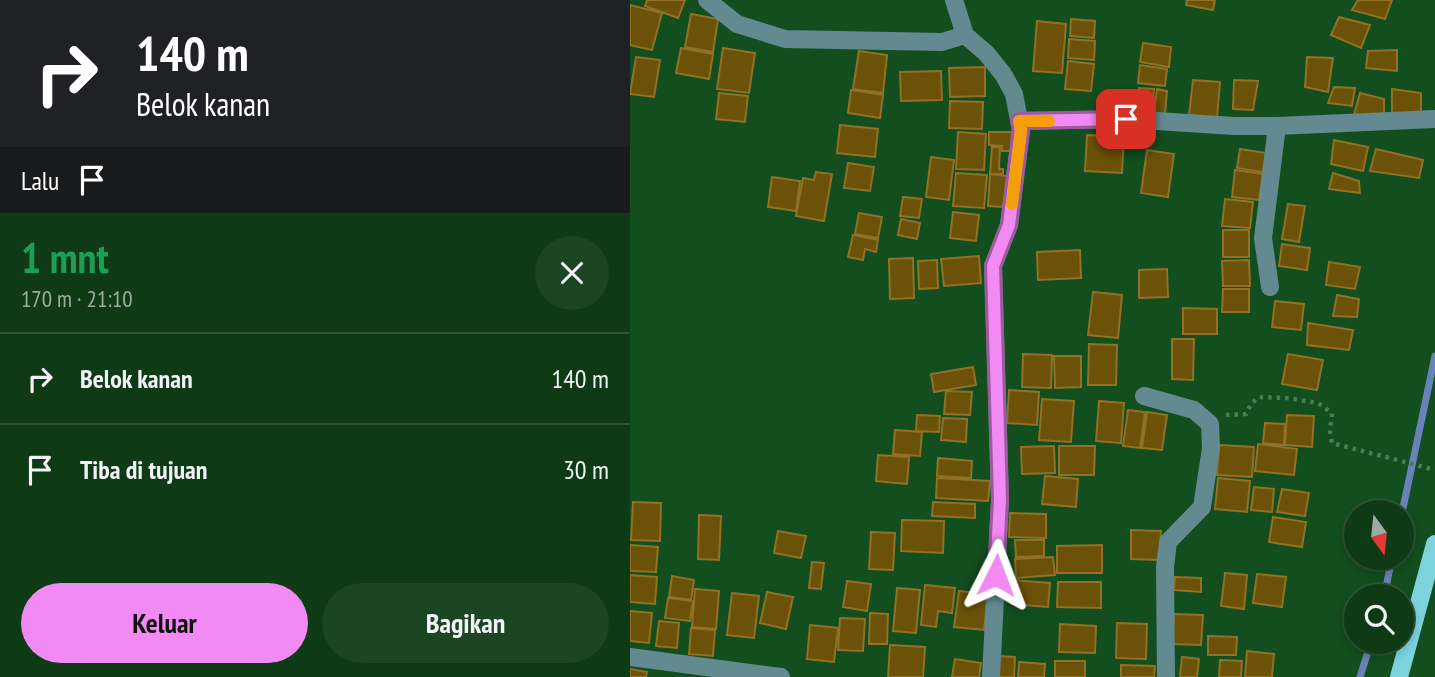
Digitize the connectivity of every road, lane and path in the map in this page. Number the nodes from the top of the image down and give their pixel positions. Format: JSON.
{"nodes":[{"id":1,"x":707,"y":0,"type":"edge"},
{"id":2,"x":954,"y":0,"type":"edge"},
{"id":3,"x":965,"y":35,"type":"junction"},
{"id":4,"x":1435,"y":119,"type":"edge"},
{"id":5,"x":1019,"y":121,"type":"junction"},
{"id":6,"x":1278,"y":126,"type":"junction"},
{"id":7,"x":1270,"y":286,"type":"dead end"},
{"id":8,"x":1144,"y":396,"type":"dead end"},
{"id":9,"x":1205,"y":419,"type":"junction"},
{"id":10,"x":1435,"y":470,"type":"edge"},
{"id":11,"x":1435,"y":544,"type":"edge"},
{"id":12,"x":630,"y":657,"type":"edge"},
{"id":13,"x":781,"y":677,"type":"edge"},
{"id":14,"x":991,"y":677,"type":"edge"},
{"id":15,"x":1166,"y":677,"type":"edge"},
{"id":16,"x":1399,"y":677,"type":"edge"}],
"edges":[{"from":1,"to":3,"type":"street"},
{"from":2,"to":3,"type":"street"},
{"from":3,"to":5,"type":"street"},
{"from":4,"to":6,"type":"street"},
{"from":5,"to":6,"type":"street"},
{"from":5,"to":14,"type":"street"},
{"from":6,"to":7,"type":"street"},
{"from":8,"to":9,"type":"street"},
{"from":9,"to":10,"type":"path"},
{"from":9,"to":15,"type":"street"},
{"from":11,"to":16,"type":"main road"},
{"from":12,"to":13,"type":"street"}]}
